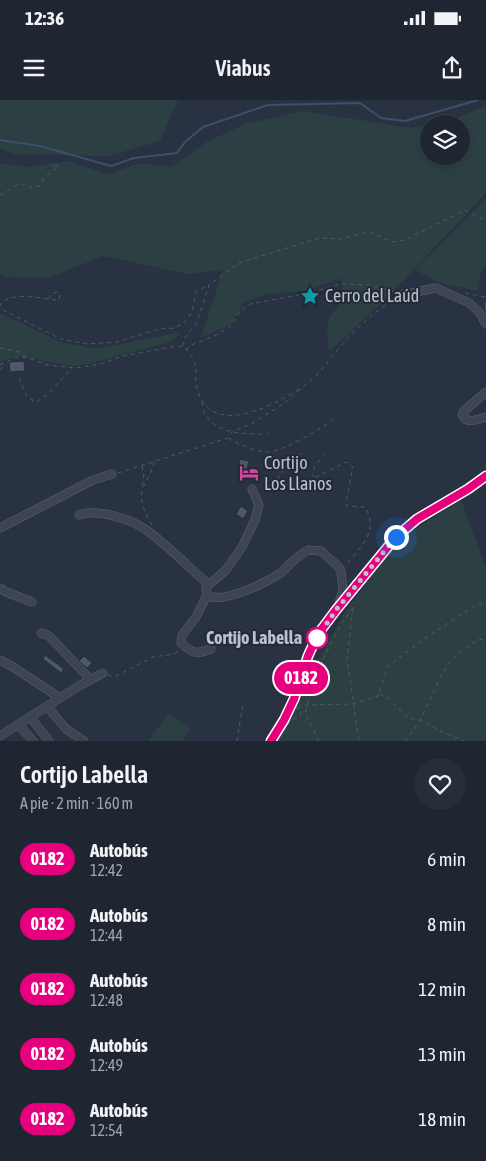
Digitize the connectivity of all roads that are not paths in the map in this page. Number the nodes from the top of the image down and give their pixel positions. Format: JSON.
{"nodes":[{"id":1,"x":400,"y":295,"type":"road end"},
{"id":2,"x":486,"y":324,"type":"edge"},
{"id":3,"x":486,"y":392,"type":"edge"},
{"id":4,"x":486,"y":417,"type":"edge"},
{"id":5,"x":112,"y":474,"type":"road end"},
{"id":6,"x":486,"y":476,"type":"edge"},
{"id":7,"x":252,"y":489,"type":"dead end"},
{"id":8,"x":79,"y":515,"type":"dead end"},
{"id":9,"x":0,"y":528,"type":"edge"},
{"id":10,"x":209,"y":586,"type":"junction"},
{"id":11,"x":0,"y":588,"type":"edge"},
{"id":12,"x":207,"y":595,"type":"junction"},
{"id":13,"x":32,"y":602,"type":"dead end"},
{"id":14,"x":336,"y":610,"type":"junction"},
{"id":15,"x":41,"y":633,"type":"dead end"},
{"id":16,"x":211,"y":649,"type":"dead end"},
{"id":17,"x":0,"y":660,"type":"edge"},
{"id":18,"x":103,"y":674,"type":"road end"},
{"id":19,"x":91,"y":680,"type":"junction"},
{"id":20,"x":60,"y":698,"type":"junction"},
{"id":21,"x":46,"y":706,"type":"junction"},
{"id":22,"x":30,"y":717,"type":"junction"},
{"id":23,"x":18,"y":724,"type":"junction"},
{"id":24,"x":0,"y":736,"type":"edge"},
{"id":25,"x":33,"y":741,"type":"edge"},
{"id":26,"x":49,"y":741,"type":"edge"},
{"id":27,"x":84,"y":741,"type":"edge"},
{"id":28,"x":271,"y":741,"type":"edge"}],
"edges":[{"from":1,"to":2,"type":"street"},
{"from":3,"to":4,"type":"street"},
{"from":5,"to":9,"type":"street"},
{"from":6,"to":14,"type":"street"},
{"from":7,"to":10,"type":"street"},
{"from":8,"to":10,"type":"street"},
{"from":10,"to":12,"type":"street"},
{"from":11,"to":13,"type":"street"},
{"from":12,"to":14,"type":"street"},
{"from":12,"to":16,"type":"street"},
{"from":14,"to":28,"type":"street"},
{"from":15,"to":19,"type":"street"},
{"from":17,"to":20,"type":"street"},
{"from":18,"to":19,"type":"street"},
{"from":19,"to":20,"type":"street"},
{"from":20,"to":21,"type":"street"},
{"from":21,"to":22,"type":"street"},
{"from":21,"to":27,"type":"street"},
{"from":22,"to":23,"type":"street"},
{"from":22,"to":26,"type":"street"},
{"from":23,"to":24,"type":"street"},
{"from":23,"to":25,"type":"street"}]}
